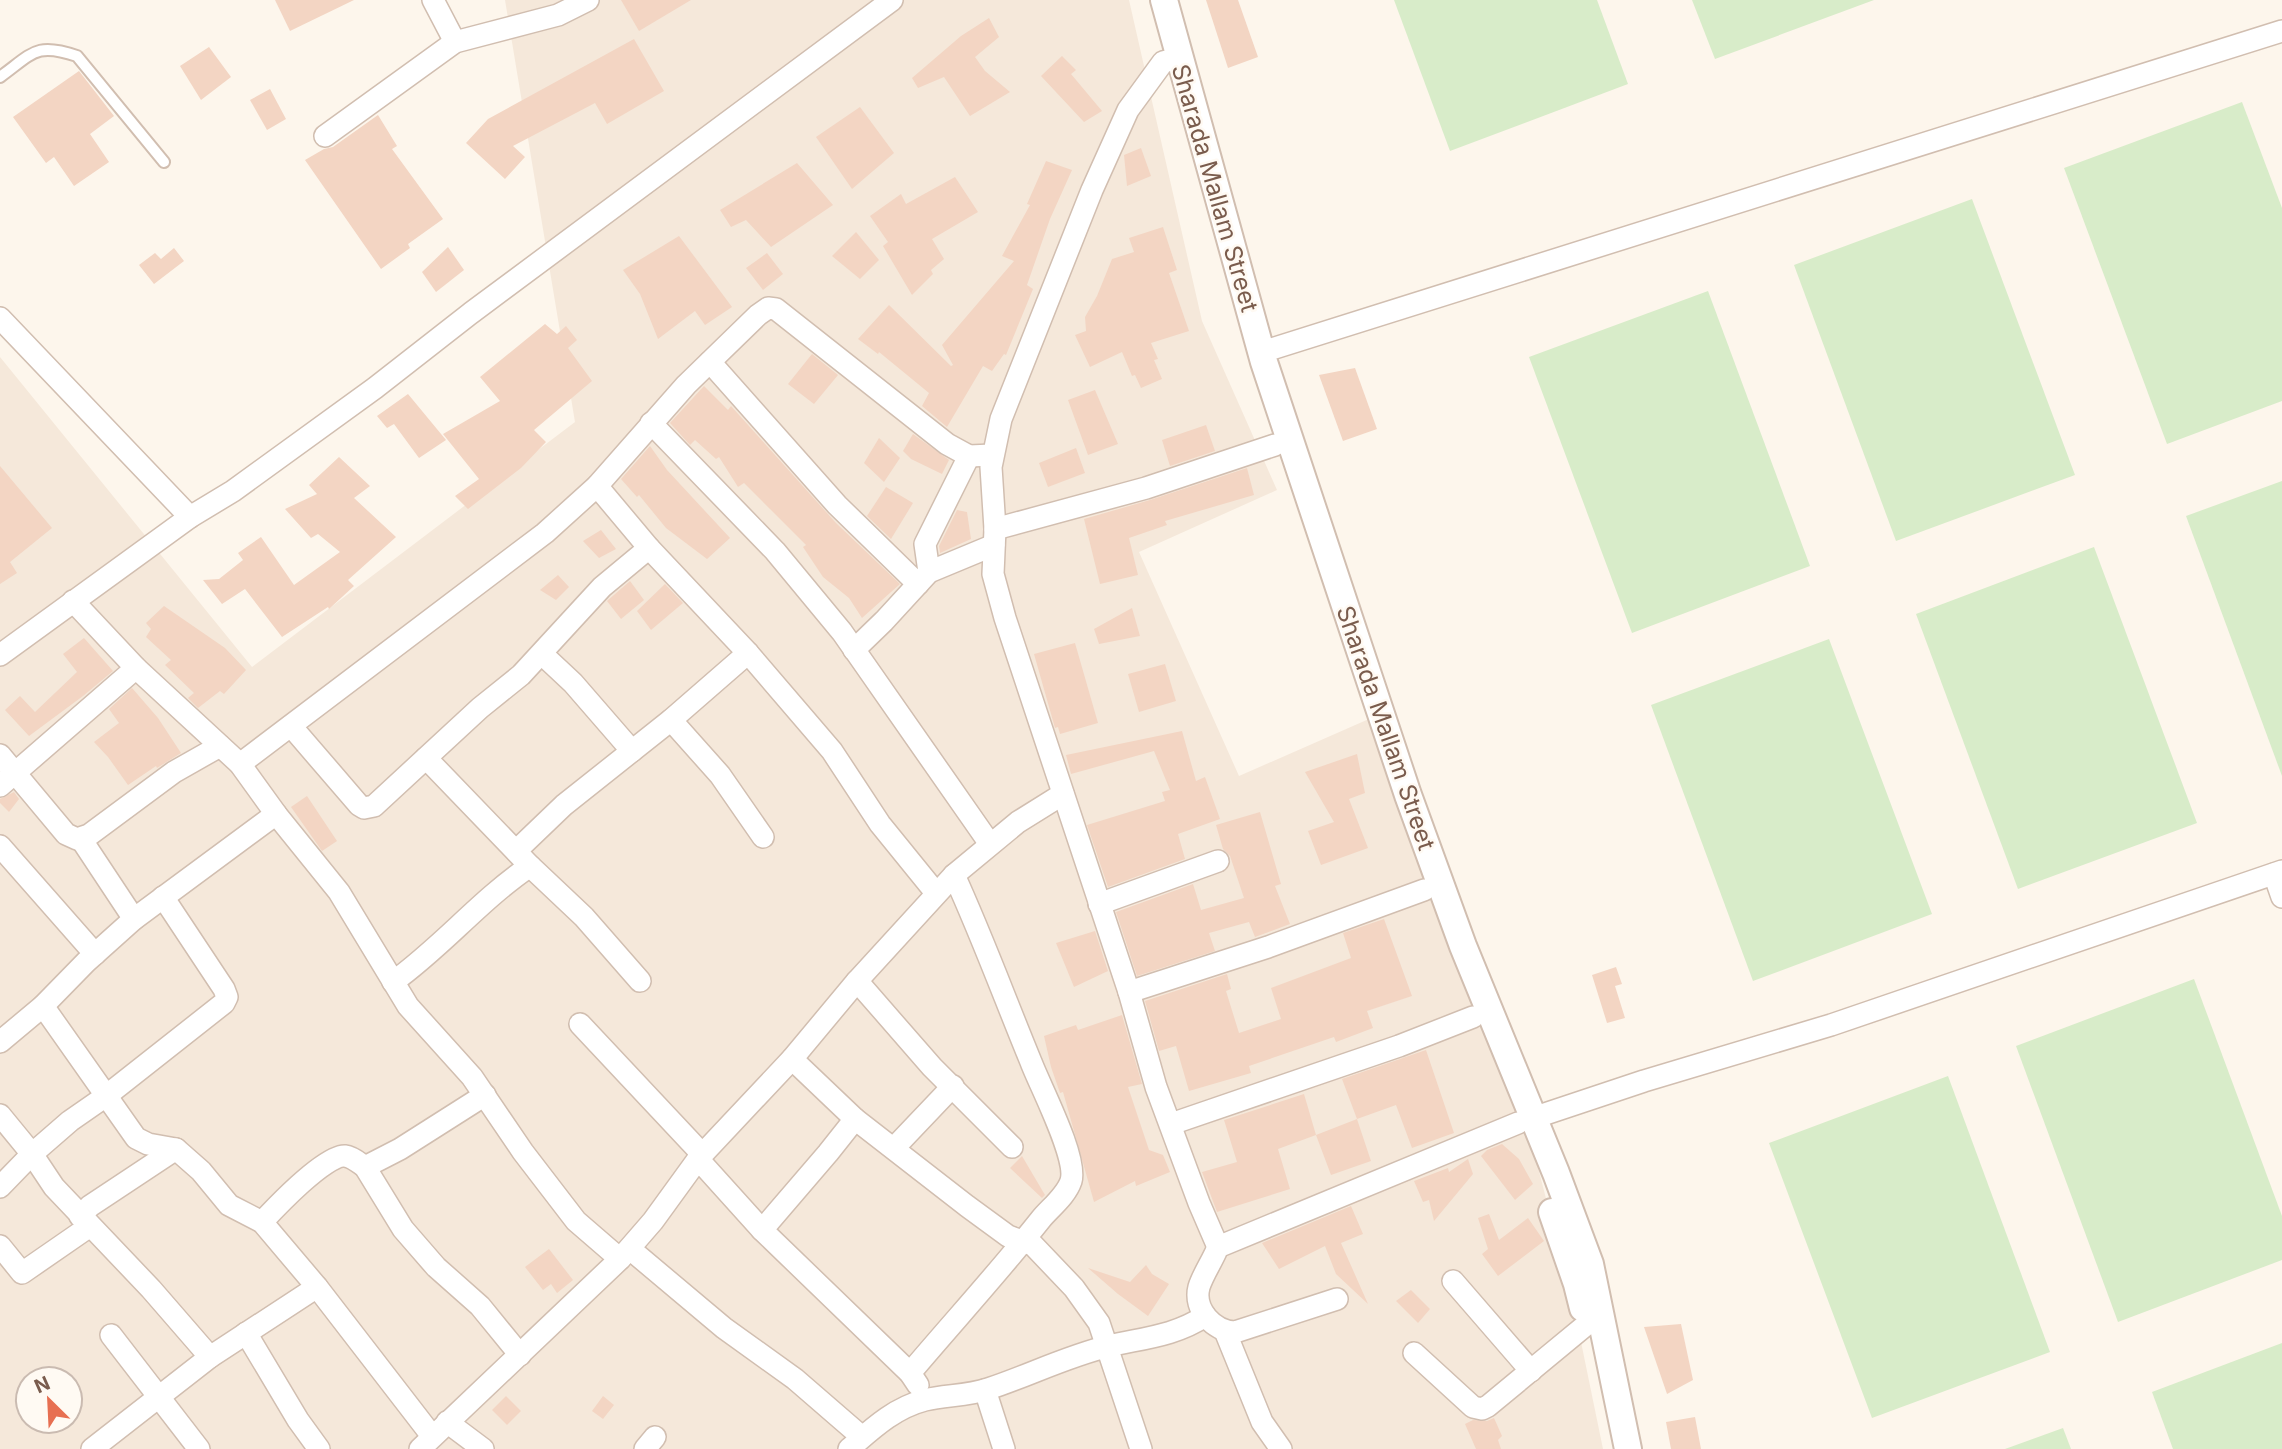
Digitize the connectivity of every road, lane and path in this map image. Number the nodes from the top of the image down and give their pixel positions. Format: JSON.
{"nodes":[{"id":1,"x":433,"y":0,"type":"edge"},
{"id":2,"x":588,"y":0,"type":"edge"},
{"id":3,"x":892,"y":0,"type":"edge"},
{"id":4,"x":1146,"y":0,"type":"edge"},
{"id":5,"x":1164,"y":0,"type":"edge"},
{"id":6,"x":2282,"y":31,"type":"edge"},
{"id":7,"x":455,"y":42,"type":"junction"},
{"id":8,"x":1171,"y":60,"type":"junction"},
{"id":9,"x":0,"y":77,"type":"edge"},
{"id":10,"x":324,"y":136,"type":"dead end"},
{"id":11,"x":164,"y":162,"type":"dead end"},
{"id":12,"x":2,"y":324,"type":"edge"},
{"id":13,"x":1262,"y":352,"type":"junction"},
{"id":14,"x":710,"y":362,"type":"junction"},
{"id":15,"x":651,"y":424,"type":"junction"},
{"id":16,"x":1275,"y":445,"type":"junction"},
{"id":17,"x":992,"y":455,"type":"junction"},
{"id":18,"x":969,"y":456,"type":"junction"},
{"id":19,"x":597,"y":486,"type":"junction"},
{"id":20,"x":190,"y":517,"type":"junction"},
{"id":21,"x":995,"y":537,"type":"junction"},
{"id":22,"x":649,"y":548,"type":"junction"},
{"id":23,"x":923,"y":578,"type":"junction"},
{"id":24,"x":73,"y":601,"type":"junction"},
{"id":25,"x":854,"y":650,"type":"junction"},
{"id":26,"x":748,"y":653,"type":"junction"},
{"id":27,"x":542,"y":654,"type":"junction"},
{"id":28,"x":0,"y":655,"type":"edge"},
{"id":29,"x":136,"y":668,"type":"junction"},
{"id":30,"x":671,"y":720,"type":"junction"},
{"id":31,"x":291,"y":726,"type":"junction"},
{"id":32,"x":220,"y":746,"type":"junction"},
{"id":33,"x":632,"y":751,"type":"junction"},
{"id":34,"x":0,"y":755,"type":"edge"},
{"id":35,"x":426,"y":758,"type":"junction"},
{"id":36,"x":240,"y":764,"type":"junction"},
{"id":37,"x":7,"y":780,"type":"edge"},
{"id":38,"x":1063,"y":794,"type":"junction"},
{"id":39,"x":276,"y":814,"type":"junction"},
{"id":40,"x":764,"y":837,"type":"dead end"},
{"id":41,"x":81,"y":839,"type":"junction"},
{"id":42,"x":990,"y":844,"type":"junction"},
{"id":43,"x":0,"y":846,"type":"edge"},
{"id":44,"x":523,"y":859,"type":"junction"},
{"id":45,"x":1218,"y":861,"type":"dead end"},
{"id":46,"x":2278,"y":873,"type":"edge"},
{"id":47,"x":954,"y":875,"type":"junction"},
{"id":48,"x":1424,"y":890,"type":"junction"},
{"id":49,"x":936,"y":893,"type":"junction"},
{"id":50,"x":163,"y":897,"type":"junction"},
{"id":51,"x":2282,"y":897,"type":"edge"},
{"id":52,"x":1099,"y":904,"type":"junction"},
{"id":53,"x":134,"y":919,"type":"junction"},
{"id":54,"x":95,"y":954,"type":"junction"},
{"id":55,"x":640,"y":981,"type":"dead end"},
{"id":56,"x":857,"y":981,"type":"junction"},
{"id":57,"x":393,"y":982,"type":"junction"},
{"id":58,"x":1129,"y":992,"type":"junction"},
{"id":59,"x":43,"y":1006,"type":"junction"},
{"id":60,"x":1473,"y":1017,"type":"junction"},
{"id":61,"x":580,"y":1024,"type":"dead end"},
{"id":62,"x":0,"y":1042,"type":"edge"},
{"id":63,"x":792,"y":1059,"type":"junction"},
{"id":64,"x":953,"y":1086,"type":"junction"},
{"id":65,"x":485,"y":1095,"type":"junction"},
{"id":66,"x":106,"y":1096,"type":"junction"},
{"id":67,"x":0,"y":1115,"type":"edge"},
{"id":68,"x":855,"y":1119,"type":"junction"},
{"id":69,"x":1525,"y":1120,"type":"junction"},
{"id":70,"x":1171,"y":1124,"type":"junction"},
{"id":71,"x":1012,"y":1147,"type":"dead end"},
{"id":72,"x":894,"y":1148,"type":"junction"},
{"id":73,"x":176,"y":1149,"type":"junction"},
{"id":74,"x":32,"y":1154,"type":"junction"},
{"id":75,"x":700,"y":1156,"type":"junction"},
{"id":76,"x":365,"y":1167,"type":"junction"},
{"id":77,"x":0,"y":1187,"type":"edge"},
{"id":78,"x":85,"y":1221,"type":"junction"},
{"id":79,"x":262,"y":1222,"type":"junction"},
{"id":80,"x":762,"y":1230,"type":"junction"},
{"id":81,"x":1024,"y":1242,"type":"junction"},
{"id":82,"x":0,"y":1246,"type":"edge"},
{"id":83,"x":1218,"y":1247,"type":"junction"},
{"id":84,"x":625,"y":1254,"type":"junction"},
{"id":85,"x":1452,"y":1281,"type":"dead end"},
{"id":86,"x":317,"y":1287,"type":"junction"},
{"id":87,"x":1337,"y":1299,"type":"dead end"},
{"id":88,"x":1205,"y":1316,"type":"junction"},
{"id":89,"x":1586,"y":1325,"type":"junction"},
{"id":90,"x":1225,"y":1331,"type":"junction"},
{"id":91,"x":246,"y":1333,"type":"junction"},
{"id":92,"x":111,"y":1335,"type":"dead end"},
{"id":93,"x":1108,"y":1346,"type":"junction"},
{"id":94,"x":1414,"y":1353,"type":"dead end"},
{"id":95,"x":520,"y":1355,"type":"junction"},
{"id":96,"x":210,"y":1357,"type":"junction"},
{"id":97,"x":1531,"y":1371,"type":"junction"},
{"id":98,"x":910,"y":1373,"type":"junction"},
{"id":99,"x":985,"y":1390,"type":"junction"},
{"id":100,"x":159,"y":1396,"type":"junction"},
{"id":101,"x":926,"y":1400,"type":"junction"},
{"id":102,"x":433,"y":1436,"type":"edge"},
{"id":103,"x":854,"y":1445,"type":"edge"},
{"id":104,"x":310,"y":1446,"type":"edge"},
{"id":105,"x":92,"y":1449,"type":"edge"},
{"id":106,"x":199,"y":1449,"type":"edge"},
{"id":107,"x":483,"y":1449,"type":"edge"},
{"id":108,"x":1004,"y":1449,"type":"edge"},
{"id":109,"x":1141,"y":1449,"type":"edge"},
{"id":110,"x":1281,"y":1449,"type":"edge"},
{"id":111,"x":1611,"y":1449,"type":"edge"},
{"id":112,"x":1628,"y":1449,"type":"edge"}],
"edges":[{"from":1,"to":7,"type":"street"},
{"from":2,"to":7,"type":"street"},
{"from":3,"to":20,"type":"street"},
{"from":4,"to":8,"type":"street","name":"Sharada Mallam Street"},
{"from":5,"to":8,"type":"street","name":"Sharada Mallam Street"},
{"from":6,"to":13,"type":"street"},
{"from":7,"to":10,"type":"street"},
{"from":8,"to":13,"type":"street","name":"Sharada Mallam Street"},
{"from":8,"to":16,"type":"street","name":"Sharada Mallam Street"},
{"from":8,"to":17,"type":"street"},
{"from":9,"to":11,"type":"lane"},
{"from":12,"to":20,"type":"street"},
{"from":13,"to":69,"type":"street","name":"Sharada Mallam Street"},
{"from":14,"to":15,"type":"street"},
{"from":14,"to":18,"type":"street"},
{"from":14,"to":23,"type":"street"},
{"from":15,"to":19,"type":"street"},
{"from":15,"to":25,"type":"street"},
{"from":16,"to":21,"type":"street"},
{"from":16,"to":48,"type":"street","name":"Sharada Mallam Street"},
{"from":17,"to":18,"type":"street"},
{"from":17,"to":21,"type":"street"},
{"from":18,"to":23,"type":"street"},
{"from":19,"to":22,"type":"street"},
{"from":19,"to":31,"type":"street"},
{"from":20,"to":24,"type":"street"},
{"from":21,"to":23,"type":"street"},
{"from":21,"to":38,"type":"street"},
{"from":22,"to":26,"type":"street"},
{"from":22,"to":27,"type":"street"},
{"from":23,"to":25,"type":"street"},
{"from":24,"to":28,"type":"street"},
{"from":24,"to":29,"type":"street"},
{"from":25,"to":42,"type":"street"},
{"from":26,"to":30,"type":"street"},
{"from":26,"to":49,"type":"street"},
{"from":27,"to":33,"type":"street"},
{"from":27,"to":35,"type":"street"},
{"from":29,"to":32,"type":"street"},
{"from":29,"to":37,"type":"street"},
{"from":30,"to":33,"type":"street"},
{"from":30,"to":40,"type":"street"},
{"from":31,"to":35,"type":"street"},
{"from":31,"to":36,"type":"street"},
{"from":32,"to":36,"type":"street"},
{"from":32,"to":41,"type":"street"},
{"from":33,"to":44,"type":"street"},
{"from":34,"to":37,"type":"street"},
{"from":35,"to":44,"type":"street"},
{"from":36,"to":39,"type":"street"},
{"from":37,"to":41,"type":"street"},
{"from":38,"to":42,"type":"street"},
{"from":38,"to":52,"type":"street"},
{"from":39,"to":50,"type":"street"},
{"from":39,"to":57,"type":"street"},
{"from":41,"to":53,"type":"street"},
{"from":42,"to":47,"type":"street"},
{"from":43,"to":54,"type":"street"},
{"from":44,"to":55,"type":"street"},
{"from":44,"to":57,"type":"street"},
{"from":45,"to":52,"type":"street"},
{"from":46,"to":51,"type":"street"},
{"from":46,"to":69,"type":"street"},
{"from":47,"to":49,"type":"street"},
{"from":47,"to":81,"type":"street"},
{"from":48,"to":58,"type":"street"},
{"from":48,"to":60,"type":"street","name":"Sharada Mallam Street"},
{"from":49,"to":56,"type":"street"},
{"from":50,"to":53,"type":"street"},
{"from":50,"to":66,"type":"street"},
{"from":52,"to":58,"type":"street"},
{"from":53,"to":54,"type":"street"},
{"from":54,"to":59,"type":"street"},
{"from":56,"to":63,"type":"street"},
{"from":56,"to":64,"type":"street"},
{"from":57,"to":65,"type":"street"},
{"from":58,"to":70,"type":"street"},
{"from":59,"to":62,"type":"street"},
{"from":59,"to":66,"type":"street"},
{"from":60,"to":69,"type":"street","name":"Sharada Mallam Street"},
{"from":60,"to":70,"type":"street"},
{"from":61,"to":75,"type":"street"},
{"from":63,"to":68,"type":"street"},
{"from":63,"to":75,"type":"street"},
{"from":64,"to":71,"type":"street"},
{"from":64,"to":72,"type":"street"},
{"from":65,"to":76,"type":"street"},
{"from":65,"to":84,"type":"street"},
{"from":66,"to":73,"type":"street"},
{"from":66,"to":74,"type":"street"},
{"from":67,"to":74,"type":"street"},
{"from":68,"to":72,"type":"street"},
{"from":68,"to":80,"type":"street"},
{"from":69,"to":83,"type":"street"},
{"from":69,"to":89,"type":"street","name":"Sharada Mallam Street"},
{"from":69,"to":112,"type":"street","name":"Sharada Mallam Street"},
{"from":70,"to":83,"type":"street"},
{"from":72,"to":81,"type":"street"},
{"from":73,"to":78,"type":"street"},
{"from":73,"to":79,"type":"street"},
{"from":74,"to":77,"type":"street"},
{"from":74,"to":78,"type":"street"},
{"from":75,"to":80,"type":"street"},
{"from":75,"to":84,"type":"street"},
{"from":76,"to":79,"type":"street"},
{"from":76,"to":95,"type":"street"},
{"from":78,"to":82,"type":"street"},
{"from":78,"to":96,"type":"street"},
{"from":79,"to":86,"type":"street"},
{"from":80,"to":98,"type":"street"},
{"from":81,"to":93,"type":"street"},
{"from":81,"to":98,"type":"street"},
{"from":83,"to":88,"type":"street"},
{"from":84,"to":95,"type":"street"},
{"from":84,"to":103,"type":"street"},
{"from":85,"to":97,"type":"street"},
{"from":86,"to":91,"type":"street"},
{"from":86,"to":102,"type":"street"},
{"from":87,"to":90,"type":"street"},
{"from":88,"to":90,"type":"street"},
{"from":88,"to":93,"type":"street"},
{"from":89,"to":97,"type":"street"},
{"from":89,"to":111,"type":"street","name":"Sharada Mallam Street"},
{"from":90,"to":110,"type":"street"},
{"from":91,"to":96,"type":"street"},
{"from":91,"to":104,"type":"street"},
{"from":92,"to":100,"type":"street"},
{"from":93,"to":99,"type":"street"},
{"from":93,"to":109,"type":"street"},
{"from":94,"to":97,"type":"street"},
{"from":95,"to":102,"type":"street"},
{"from":96,"to":100,"type":"street"},
{"from":98,"to":101,"type":"street"},
{"from":99,"to":101,"type":"street"},
{"from":99,"to":108,"type":"street"},
{"from":100,"to":105,"type":"street"},
{"from":100,"to":106,"type":"street"},
{"from":101,"to":103,"type":"street"},
{"from":102,"to":107,"type":"street"}]}
